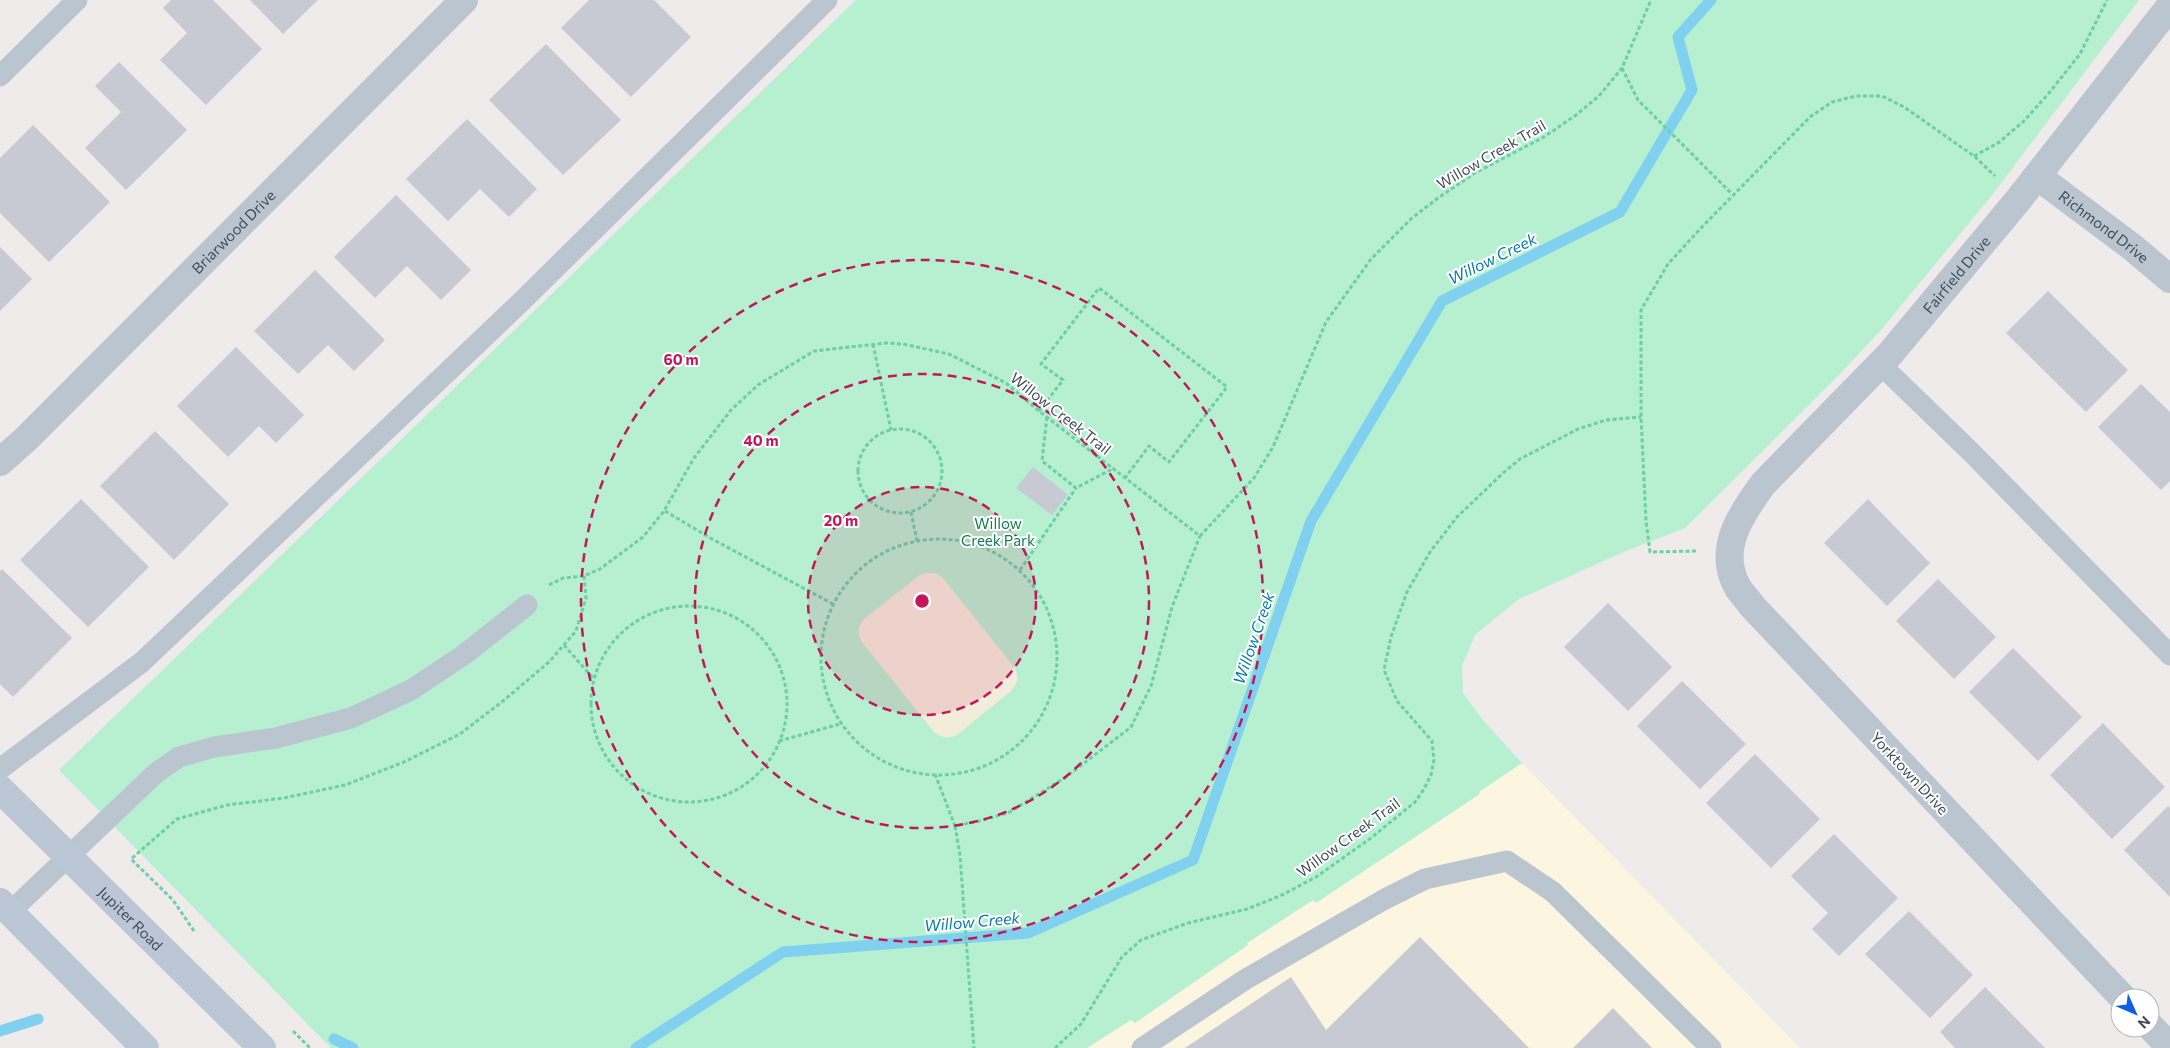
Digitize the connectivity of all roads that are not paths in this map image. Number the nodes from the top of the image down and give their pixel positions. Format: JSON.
{"nodes":[{"id":1,"x":77,"y":0,"type":"edge"},
{"id":2,"x":464,"y":0,"type":"edge"},
{"id":3,"x":827,"y":0,"type":"edge"},
{"id":4,"x":2170,"y":6,"type":"edge"},
{"id":5,"x":0,"y":76,"type":"edge"},
{"id":6,"x":2037,"y":176,"type":"junction"},
{"id":7,"x":2170,"y":279,"type":"edge"},
{"id":8,"x":1880,"y":364,"type":"junction"},
{"id":9,"x":0,"y":462,"type":"edge"},
{"id":10,"x":1731,"y":541,"type":"joint"},
{"id":11,"x":527,"y":605,"type":"road end"},
{"id":12,"x":2170,"y":655,"type":"edge"},
{"id":13,"x":0,"y":768,"type":"edge"},
{"id":14,"x":0,"y":789,"type":"edge"},
{"id":15,"x":68,"y":857,"type":"junction"},
{"id":16,"x":5,"y":907,"type":"edge"},
{"id":17,"x":2114,"y":988,"type":"edge"},
{"id":18,"x":2160,"y":1036,"type":"edge"},
{"id":19,"x":2170,"y":1047,"type":"edge"},
{"id":20,"x":145,"y":1048,"type":"edge"},
{"id":21,"x":262,"y":1048,"type":"edge"},
{"id":22,"x":1142,"y":1048,"type":"edge"},
{"id":23,"x":1711,"y":1048,"type":"edge"}],
"edges":[{"from":1,"to":5,"type":"lane"},
{"from":2,"to":9,"type":"street","name":"Briarwood Drive"},
{"from":3,"to":13,"type":"lane"},
{"from":4,"to":6,"type":"street","name":"Fairfield Drive"},
{"from":6,"to":7,"type":"street","name":"Richmond Drive"},
{"from":6,"to":8,"type":"street","name":"Fairfield Drive"},
{"from":8,"to":10,"type":"street","name":"Fairfield Drive"},
{"from":8,"to":12,"type":"lane"},
{"from":10,"to":17,"type":"street","name":"Yorktown Drive"},
{"from":11,"to":15,"type":"lane"},
{"from":14,"to":15,"type":"main road","name":"Jupiter Road"},
{"from":15,"to":16,"type":"lane"},
{"from":15,"to":21,"type":"main road","name":"Jupiter Road"},
{"from":16,"to":20,"type":"main road"},
{"from":18,"to":19,"type":"street"},
{"from":22,"to":23,"type":"lane"}]}
